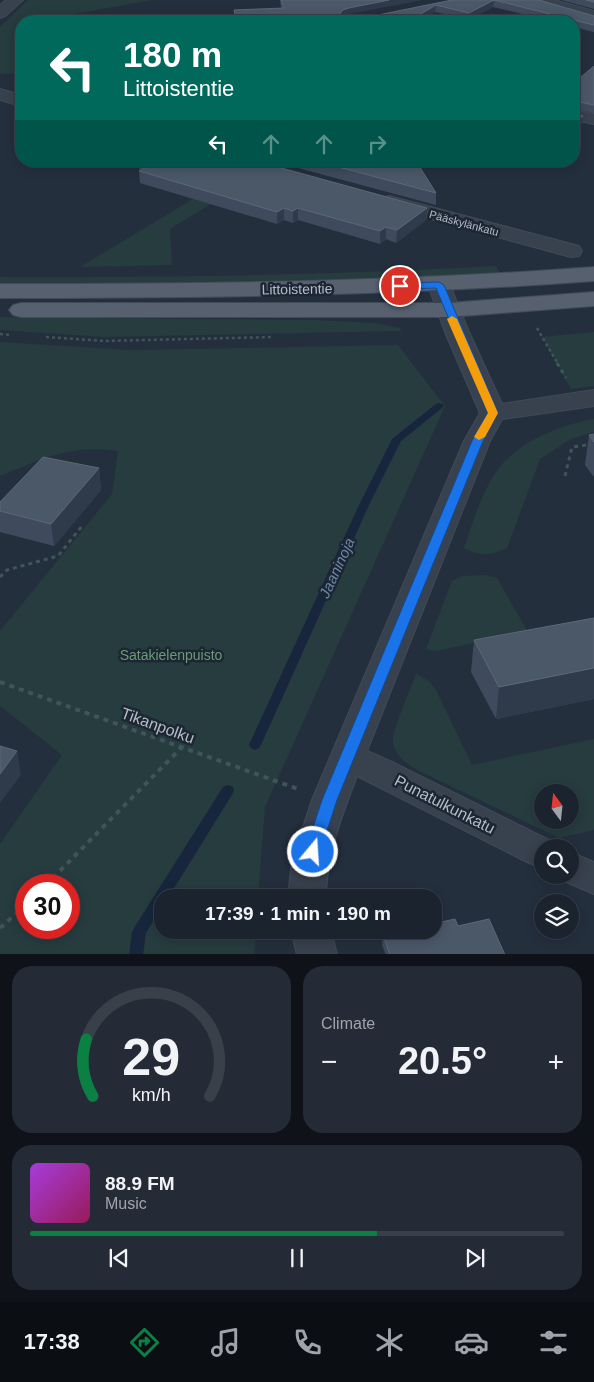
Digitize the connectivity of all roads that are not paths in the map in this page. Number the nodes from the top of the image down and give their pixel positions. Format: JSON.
{"nodes":[{"id":1,"x":15,"y":0,"type":"edge"},
{"id":2,"x":537,"y":0,"type":"edge"},
{"id":3,"x":0,"y":14,"type":"edge"},
{"id":4,"x":594,"y":16,"type":"edge"},
{"id":5,"x":15,"y":85,"type":"edge"},
{"id":6,"x":0,"y":88,"type":"edge"},
{"id":7,"x":0,"y":94,"type":"edge"},
{"id":8,"x":15,"y":98,"type":"edge"},
{"id":9,"x":580,"y":116,"type":"edge"},
{"id":10,"x":594,"y":119,"type":"edge"},
{"id":11,"x":375,"y":198,"type":"edge"},
{"id":12,"x":571,"y":251,"type":"dead end"},
{"id":13,"x":594,"y":274,"type":"edge"},
{"id":14,"x":439,"y":285,"type":"junction"},
{"id":15,"x":0,"y":290,"type":"edge"},
{"id":16,"x":594,"y":299,"type":"edge"},
{"id":17,"x":0,"y":310,"type":"edge"},
{"id":18,"x":449,"y":310,"type":"junction"},
{"id":19,"x":594,"y":398,"type":"edge"},
{"id":20,"x":493,"y":413,"type":"junction"},
{"id":21,"x":348,"y":757,"type":"junction"},
{"id":22,"x":534,"y":849,"type":"edge"},
{"id":23,"x":579,"y":872,"type":"edge"},
{"id":24,"x":594,"y":879,"type":"edge"},
{"id":25,"x":306,"y":889,"type":"edge"},
{"id":26,"x":313,"y":939,"type":"edge"},
{"id":27,"x":317,"y":954,"type":"edge"}],
"edges":[{"from":1,"to":3,"type":"street"},
{"from":2,"to":4,"type":"street"},
{"from":5,"to":6,"type":"street"},
{"from":7,"to":8,"type":"street"},
{"from":9,"to":10,"type":"street"},
{"from":11,"to":12,"type":"street","name":"Pääskylänkatu"},
{"from":13,"to":14,"type":"main road","name":"Littoistentie"},
{"from":14,"to":15,"type":"main road","name":"Littoistentie"},
{"from":14,"to":18,"type":"street"},
{"from":16,"to":18,"type":"main road","name":"Littoistentie"},
{"from":17,"to":18,"type":"main road","name":"Littoistentie"},
{"from":18,"to":20,"type":"street"},
{"from":19,"to":20,"type":"street"},
{"from":20,"to":21,"type":"street"},
{"from":21,"to":22,"type":"street","name":"Punatulkunkatu"},
{"from":21,"to":25,"type":"street"},
{"from":23,"to":24,"type":"street"},
{"from":26,"to":27,"type":"street"}]}
